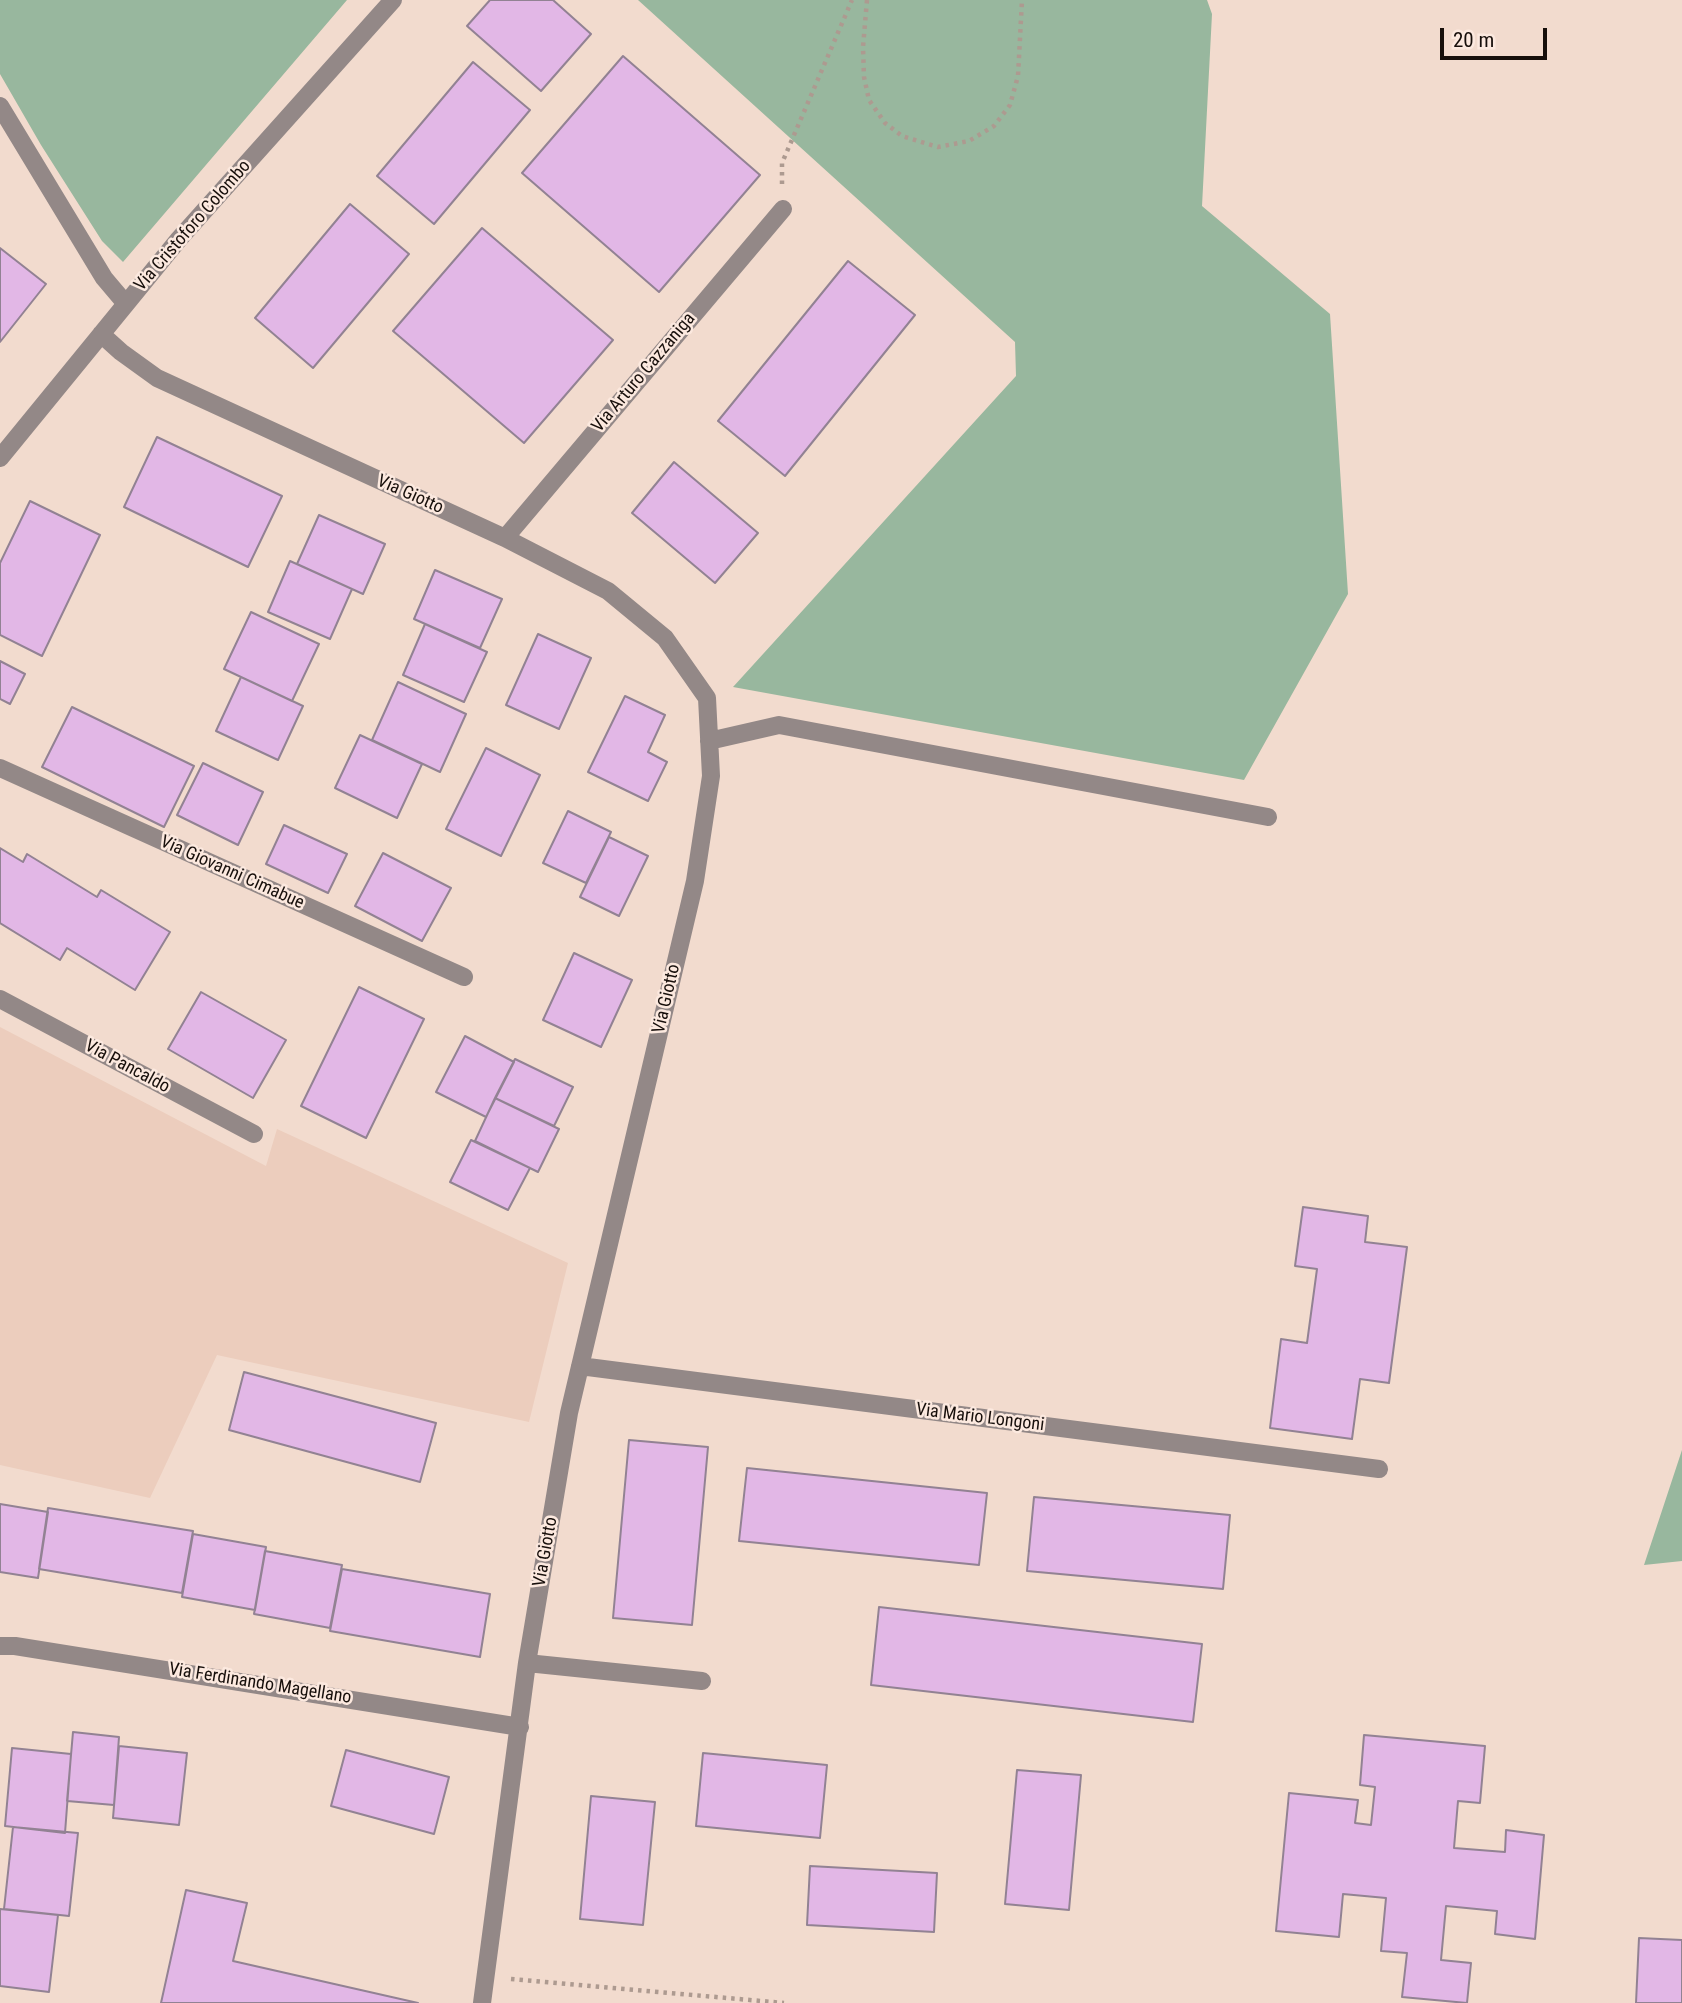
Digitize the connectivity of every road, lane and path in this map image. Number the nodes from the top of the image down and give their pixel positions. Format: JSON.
{"nodes":[{"id":1,"x":393,"y":0,"type":"edge"},
{"id":2,"x":852,"y":0,"type":"edge"},
{"id":3,"x":867,"y":0,"type":"edge"},
{"id":4,"x":1022,"y":0,"type":"edge"},
{"id":5,"x":0,"y":106,"type":"edge"},
{"id":6,"x":783,"y":209,"type":"joint"},
{"id":7,"x":126,"y":304,"type":"junction"},
{"id":8,"x":101,"y":334,"type":"junction"},
{"id":9,"x":0,"y":458,"type":"edge"},
{"id":10,"x":505,"y":538,"type":"junction"},
{"id":11,"x":709,"y":741,"type":"junction"},
{"id":12,"x":0,"y":768,"type":"edge"},
{"id":13,"x":1268,"y":817,"type":"dead end"},
{"id":14,"x":464,"y":977,"type":"dead end"},
{"id":15,"x":0,"y":999,"type":"edge"},
{"id":16,"x":254,"y":1134,"type":"dead end"},
{"id":17,"x":580,"y":1366,"type":"junction"},
{"id":18,"x":1379,"y":1469,"type":"dead end"},
{"id":19,"x":0,"y":1646,"type":"edge"},
{"id":20,"x":527,"y":1663,"type":"junction"},
{"id":21,"x":702,"y":1681,"type":"dead end"},
{"id":22,"x":520,"y":1727,"type":"junction"},
{"id":23,"x":486,"y":1977,"type":"junction"},
{"id":24,"x":482,"y":2003,"type":"edge"},
{"id":25,"x":784,"y":2003,"type":"edge"}],
"edges":[{"from":1,"to":7,"type":"street","name":"Via Cristoforo Colombo"},
{"from":2,"to":6,"type":"path"},
{"from":3,"to":4,"type":"path"},
{"from":5,"to":7,"type":"street"},
{"from":6,"to":10,"type":"street","name":"Via Arturo Cazzaniga"},
{"from":7,"to":8,"type":"street","name":"Via Cristoforo Colombo"},
{"from":8,"to":9,"type":"street","name":"Via Cristoforo Colombo"},
{"from":8,"to":10,"type":"street","name":"Via Giotto"},
{"from":10,"to":11,"type":"street","name":"Via Giotto"},
{"from":11,"to":13,"type":"street"},
{"from":11,"to":17,"type":"street","name":"Via Giotto"},
{"from":12,"to":14,"type":"street","name":"Via Giovanni Cimabue"},
{"from":15,"to":16,"type":"street","name":"Via Pancaldo"},
{"from":17,"to":18,"type":"street","name":"Via Mario Longoni"},
{"from":17,"to":20,"type":"street","name":"Via Giotto"},
{"from":19,"to":22,"type":"street","name":"Via Ferdinando Magellano"},
{"from":20,"to":21,"type":"street"},
{"from":20,"to":22,"type":"street","name":"Via Giotto"},
{"from":22,"to":23,"type":"street","name":"Via Giotto"},
{"from":23,"to":24,"type":"street","name":"Via Giotto"},
{"from":23,"to":25,"type":"path"}]}
